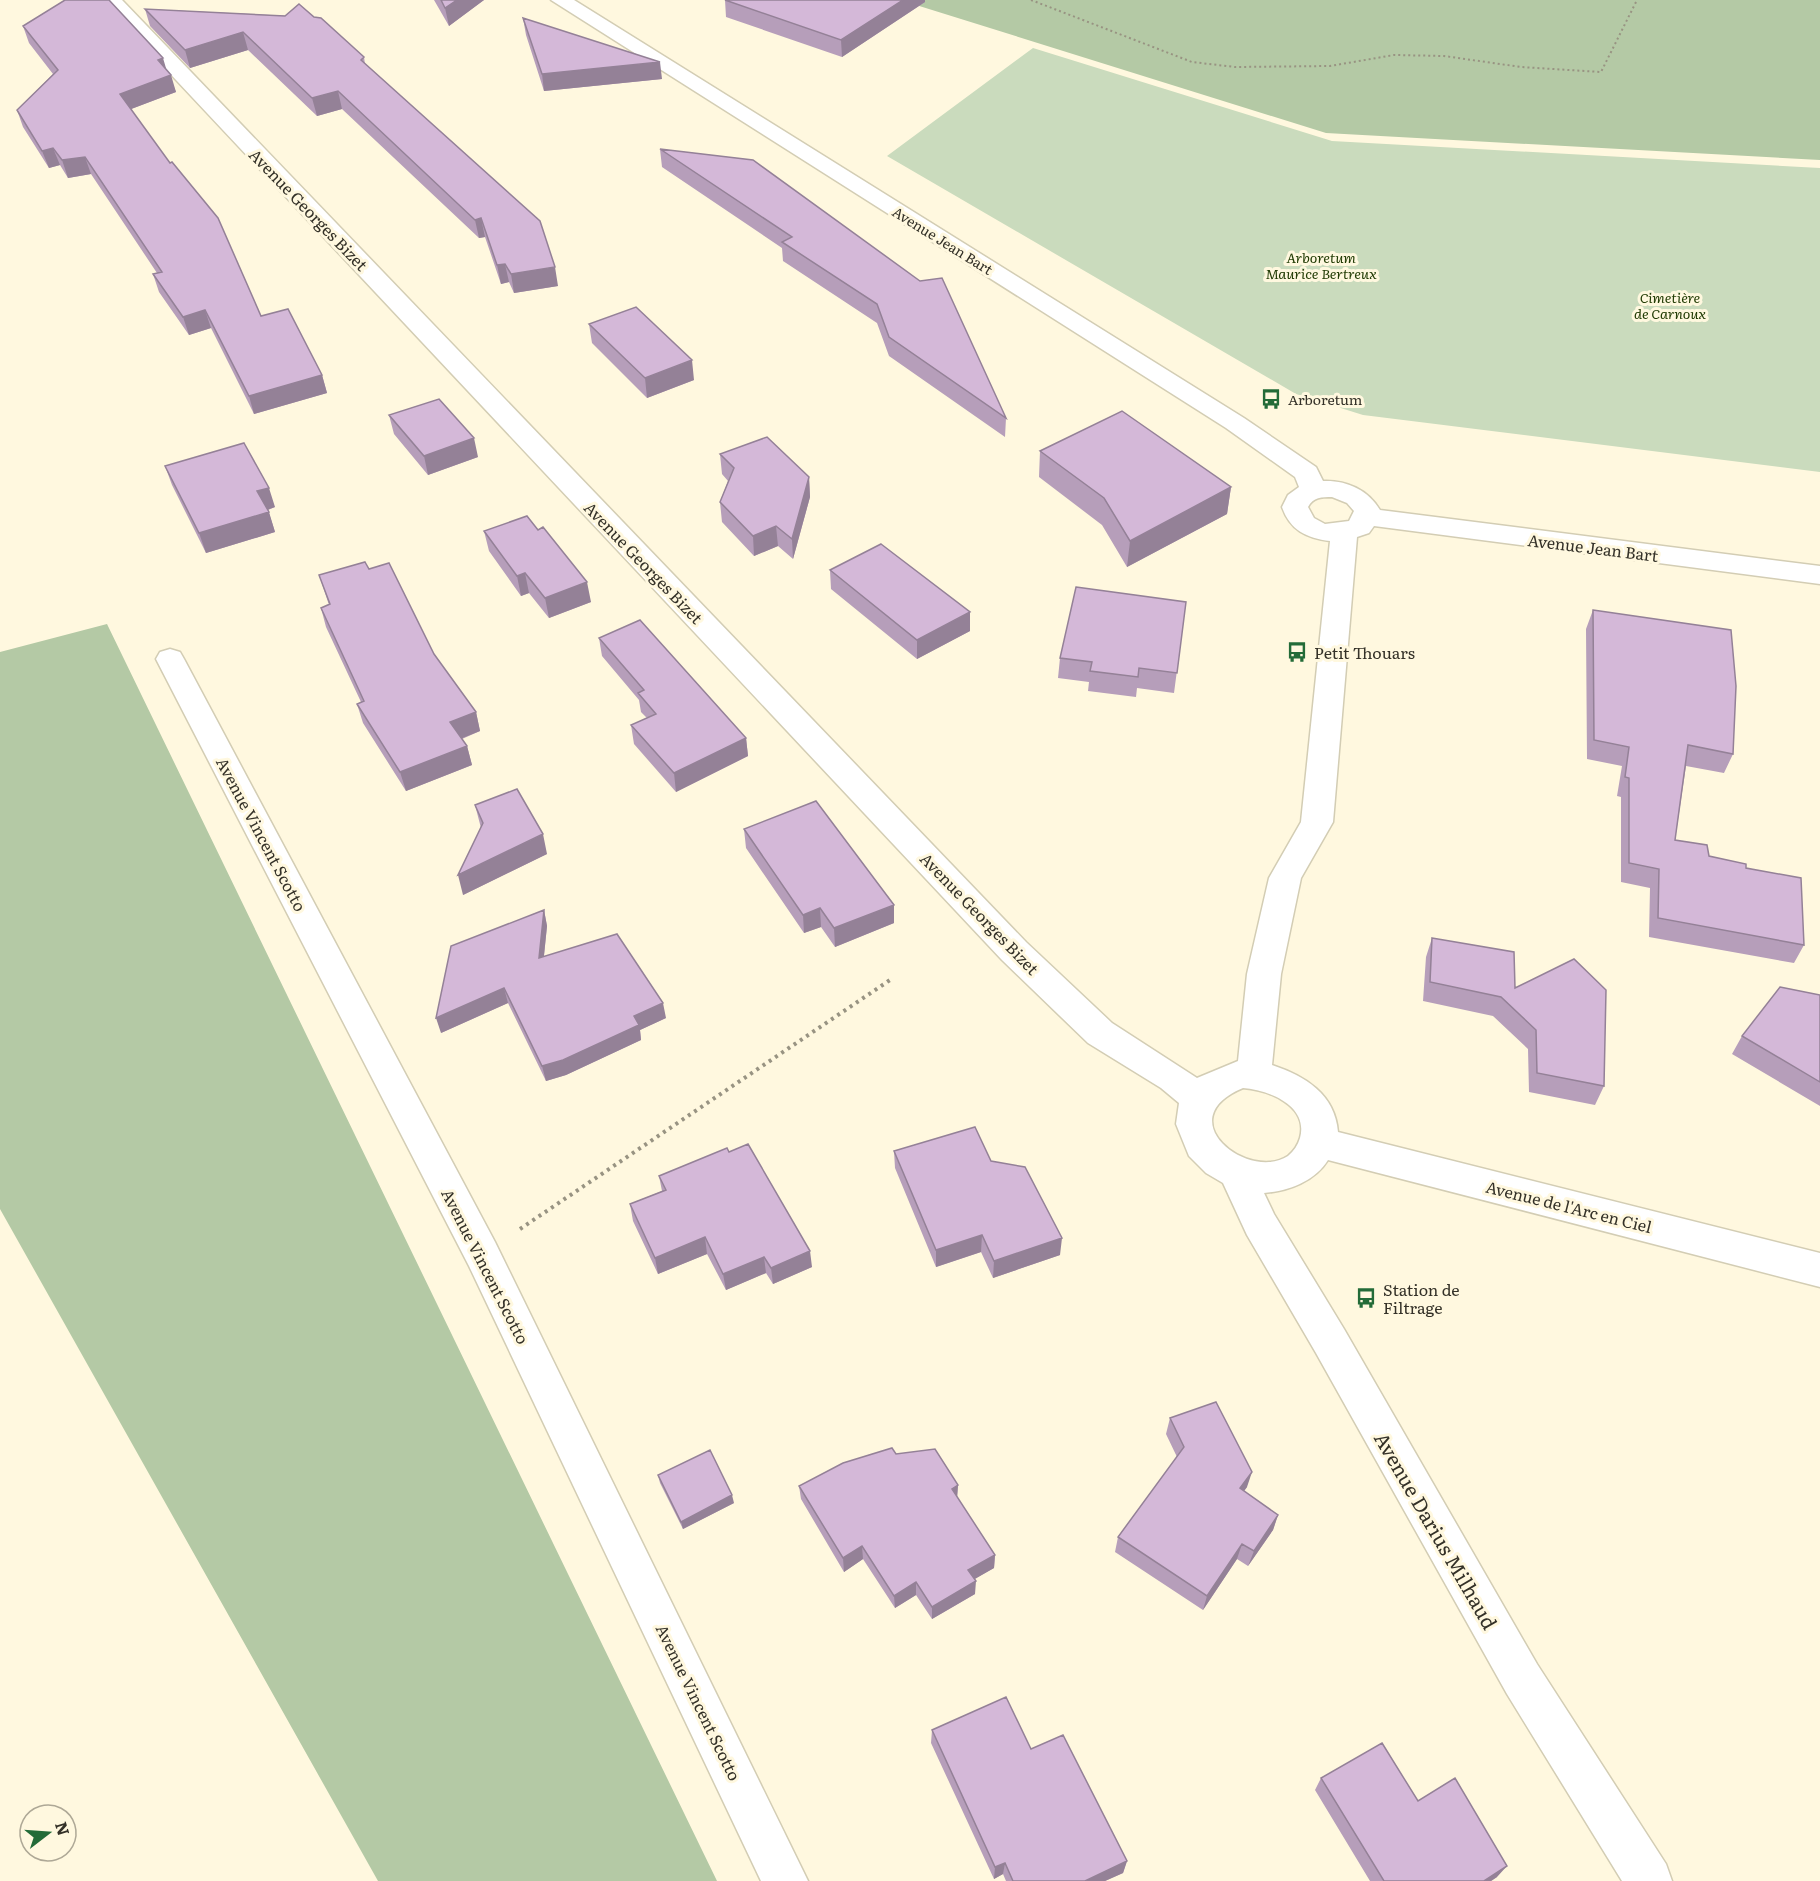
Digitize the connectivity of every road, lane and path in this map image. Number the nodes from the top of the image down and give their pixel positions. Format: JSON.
{"nodes":[{"id":1,"x":111,"y":0,"type":"edge"},
{"id":2,"x":561,"y":0,"type":"edge"},
{"id":3,"x":1031,"y":0,"type":"edge"},
{"id":4,"x":1637,"y":0,"type":"edge"},
{"id":5,"x":1312,"y":490,"type":"junction"},
{"id":6,"x":1355,"y":525,"type":"junction"},
{"id":7,"x":1820,"y":575,"type":"edge"},
{"id":8,"x":170,"y":659,"type":"dead end"},
{"id":9,"x":893,"y":978,"type":"dead end"},
{"id":10,"x":1254,"y":1074,"type":"junction"},
{"id":11,"x":1199,"y":1099,"type":"junction"},
{"id":12,"x":1318,"y":1142,"type":"junction"},
{"id":13,"x":1237,"y":1173,"type":"junction"},
{"id":14,"x":482,"y":1254,"type":"junction"},
{"id":15,"x":1820,"y":1270,"type":"edge"},
{"id":16,"x":785,"y":1881,"type":"edge"},
{"id":17,"x":1649,"y":1881,"type":"edge"}],
"edges":[{"from":1,"to":11,"type":"street","name":"Avenue Georges Bizet"},
{"from":2,"to":5,"type":"street","name":"Avenue Jean Bart"},
{"from":3,"to":4,"type":"path"},
{"from":5,"to":6,"type":"street"},
{"from":5,"to":6,"type":"street","name":"Avenue Jean Bart"},
{"from":6,"to":7,"type":"street","name":"Avenue Jean Bart"},
{"from":6,"to":10,"type":"street"},
{"from":8,"to":14,"type":"street","name":"Avenue Vincent Scotto"},
{"from":9,"to":14,"type":"path"},
{"from":10,"to":11,"type":"street"},
{"from":10,"to":12,"type":"street"},
{"from":11,"to":13,"type":"street"},
{"from":12,"to":13,"type":"street"},
{"from":12,"to":15,"type":"street","name":"Avenue de l'Arc en Ciel"},
{"from":13,"to":17,"type":"street","name":"Avenue Darius Milhaud"},
{"from":14,"to":16,"type":"street","name":"Avenue Vincent Scotto"}]}
